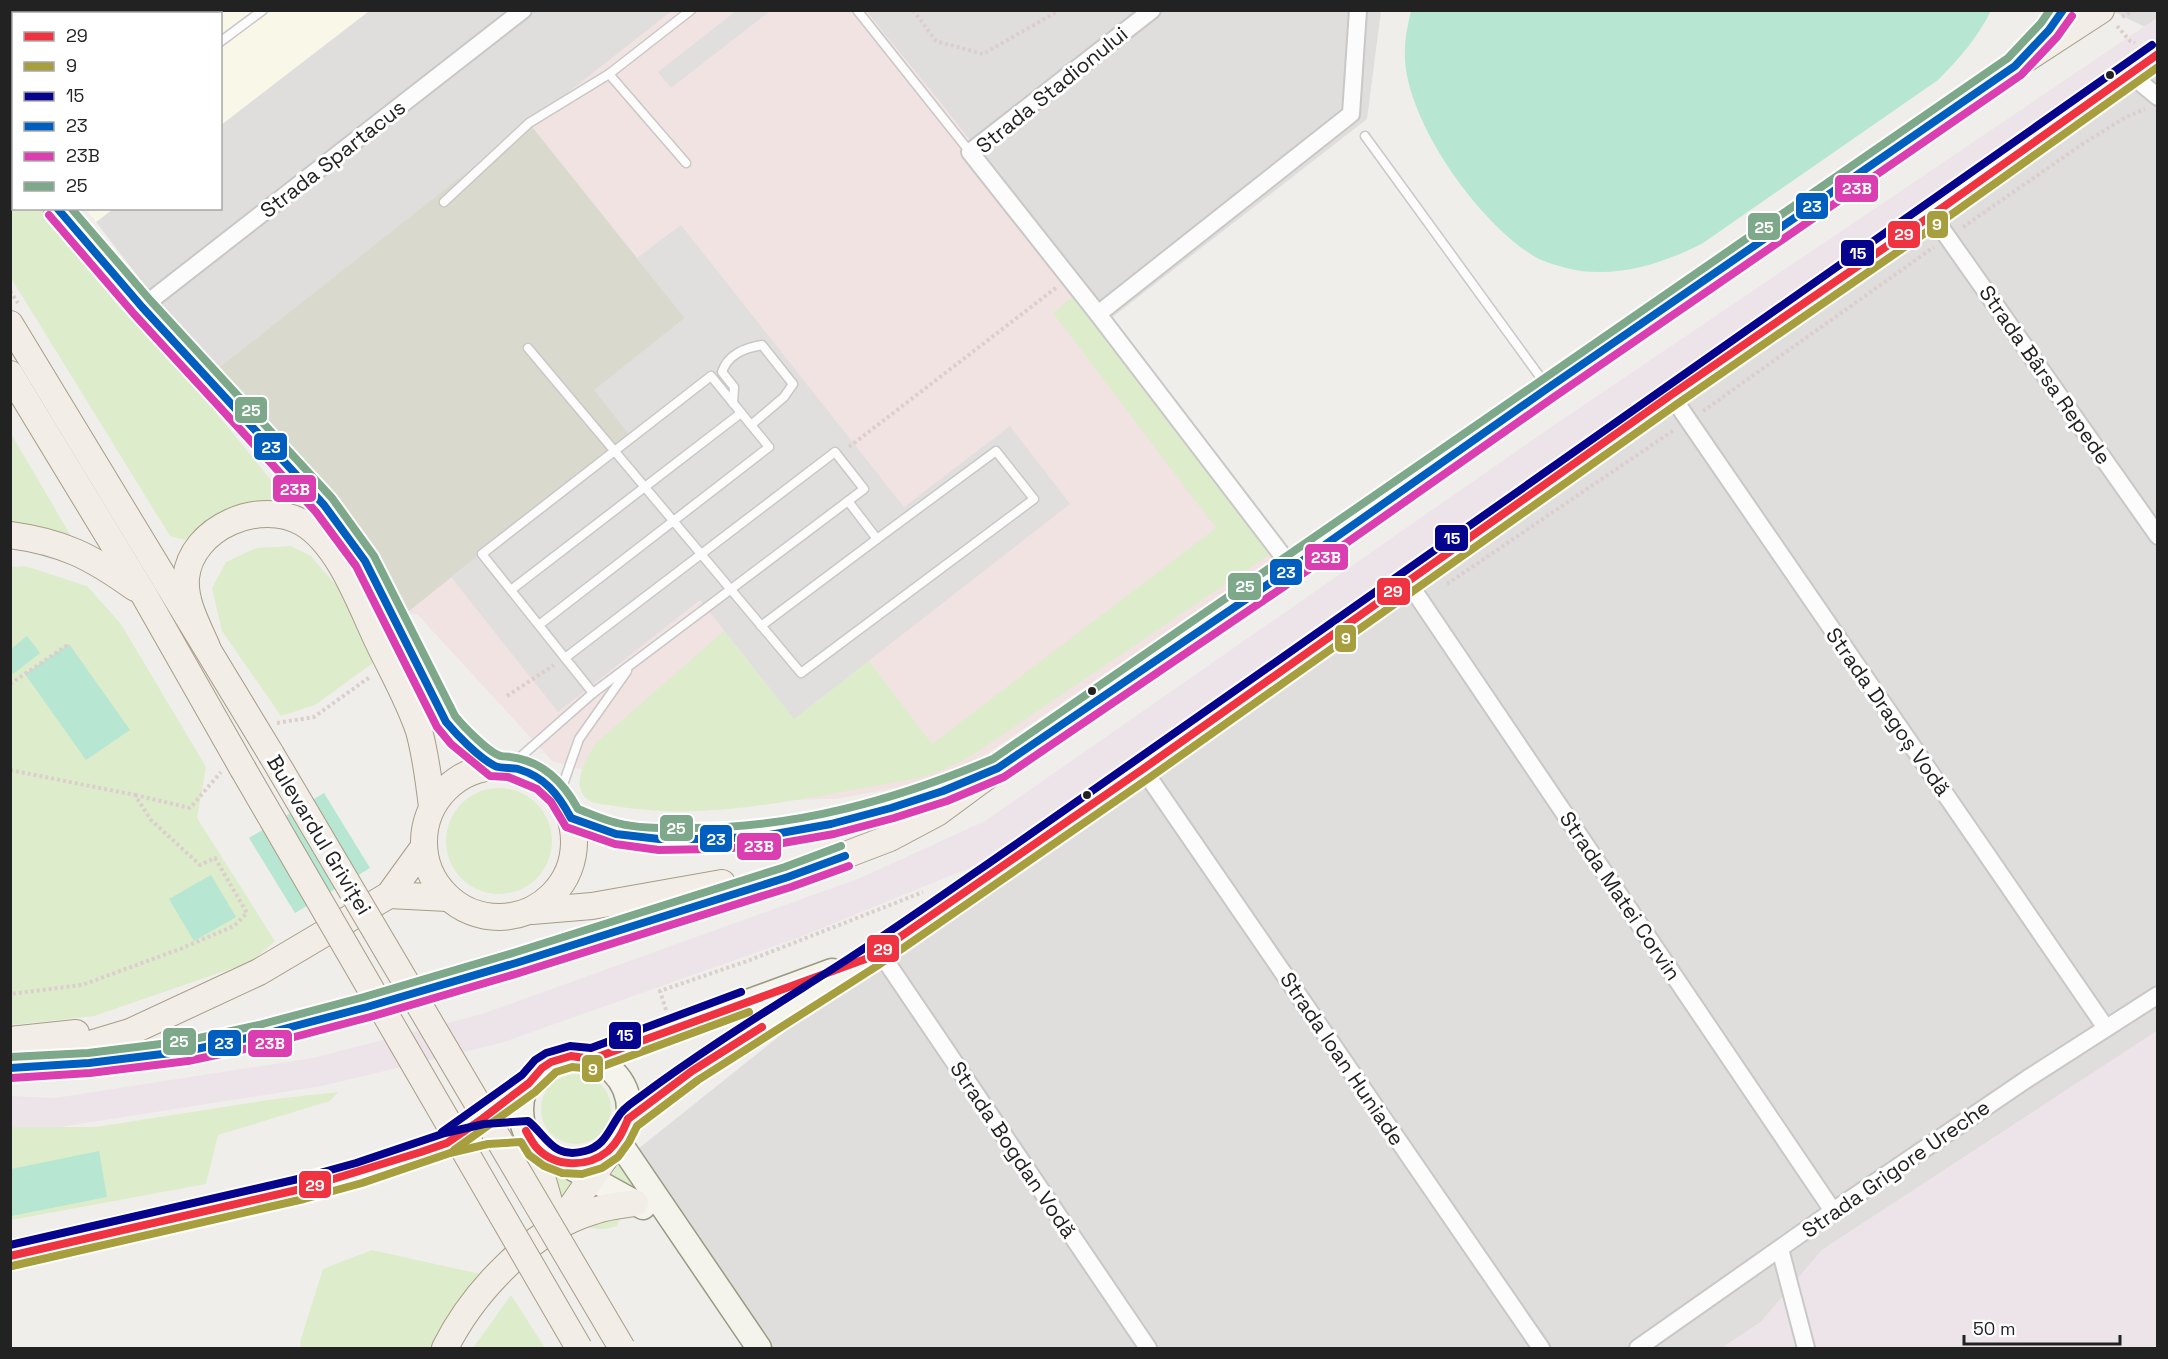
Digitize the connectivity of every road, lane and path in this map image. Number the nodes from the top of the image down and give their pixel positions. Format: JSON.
{"nodes":[{"id":1,"x":263,"y":10,"type":"edge"},
{"id":2,"x":523,"y":10,"type":"edge"},
{"id":3,"x":690,"y":10,"type":"edge"},
{"id":4,"x":857,"y":10,"type":"edge"},
{"id":5,"x":913,"y":10,"type":"edge"},
{"id":6,"x":1060,"y":10,"type":"edge"},
{"id":7,"x":1152,"y":10,"type":"edge"},
{"id":8,"x":1358,"y":10,"type":"edge"},
{"id":9,"x":2063,"y":10,"type":"edge"},
{"id":10,"x":2107,"y":16,"type":"edge"},
{"id":11,"x":222,"y":41,"type":"edge"},
{"id":12,"x":2130,"y":41,"type":"dead end"},
{"id":13,"x":2157,"y":54,"type":"edge"},
{"id":14,"x":2015,"y":66,"type":"junction"},
{"id":15,"x":609,"y":74,"type":"junction"},
{"id":16,"x":2130,"y":74,"type":"junction"},
{"id":17,"x":2154,"y":101,"type":"edge"},
{"id":18,"x":1365,"y":136,"type":"dead end"},
{"id":19,"x":970,"y":152,"type":"junction"},
{"id":20,"x":686,"y":163,"type":"dead end"},
{"id":21,"x":444,"y":202,"type":"dead end"},
{"id":22,"x":59,"y":210,"type":"edge"},
{"id":23,"x":1932,"y":215,"type":"junction"},
{"id":24,"x":1949,"y":237,"type":"junction"},
{"id":25,"x":1070,"y":278,"type":"junction"},
{"id":26,"x":142,"y":307,"type":"junction"},
{"id":27,"x":1098,"y":314,"type":"junction"},
{"id":28,"x":10,"y":324,"type":"edge"},
{"id":29,"x":528,"y":348,"type":"dead end"},
{"id":30,"x":10,"y":374,"type":"edge"},
{"id":31,"x":1548,"y":388,"type":"junction"},
{"id":32,"x":1671,"y":395,"type":"junction"},
{"id":33,"x":733,"y":403,"type":"junction"},
{"id":34,"x":741,"y":413,"type":"junction"},
{"id":35,"x":1688,"y":421,"type":"junction"},
{"id":36,"x":751,"y":425,"type":"junction"},
{"id":37,"x":615,"y":450,"type":"junction"},
{"id":38,"x":838,"y":455,"type":"junction"},
{"id":39,"x":645,"y":487,"type":"junction"},
{"id":40,"x":848,"y":501,"type":"junction"},
{"id":41,"x":673,"y":521,"type":"junction"},
{"id":42,"x":10,"y":535,"type":"edge"},
{"id":43,"x":2157,"y":536,"type":"edge"},
{"id":44,"x":877,"y":539,"type":"junction"},
{"id":45,"x":700,"y":554,"type":"junction"},
{"id":46,"x":1292,"y":568,"type":"junction"},
{"id":47,"x":511,"y":590,"type":"junction"},
{"id":48,"x":730,"y":590,"type":"junction"},
{"id":49,"x":1414,"y":592,"type":"junction"},
{"id":50,"x":143,"y":593,"type":"junction"},
{"id":51,"x":539,"y":625,"type":"junction"},
{"id":52,"x":761,"y":626,"type":"junction"},
{"id":53,"x":69,"y":644,"type":"dead end"},
{"id":54,"x":207,"y":647,"type":"junction"},
{"id":55,"x":565,"y":658,"type":"junction"},
{"id":56,"x":633,"y":662,"type":"junction"},
{"id":57,"x":371,"y":676,"type":"dead end"},
{"id":58,"x":10,"y":684,"type":"edge"},
{"id":59,"x":593,"y":693,"type":"junction"},
{"id":60,"x":507,"y":696,"type":"dead end"},
{"id":61,"x":273,"y":723,"type":"dead end"},
{"id":62,"x":503,"y":767,"type":"junction"},
{"id":63,"x":998,"y":768,"type":"junction"},
{"id":64,"x":1143,"y":769,"type":"junction"},
{"id":65,"x":11,"y":770,"type":"edge"},
{"id":66,"x":236,"y":773,"type":"junction"},
{"id":67,"x":135,"y":795,"type":"junction"},
{"id":68,"x":432,"y":807,"type":"junction"},
{"id":69,"x":565,"y":807,"type":"junction"},
{"id":70,"x":890,"y":838,"type":"junction"},
{"id":71,"x":423,"y":848,"type":"junction"},
{"id":72,"x":929,"y":890,"type":"dead end"},
{"id":73,"x":388,"y":895,"type":"junction"},
{"id":74,"x":448,"y":898,"type":"junction"},
{"id":75,"x":531,"y":911,"type":"junction"},
{"id":76,"x":875,"y":954,"type":"junction"},
{"id":77,"x":10,"y":994,"type":"edge"},
{"id":78,"x":2157,"y":995,"type":"edge"},
{"id":79,"x":202,"y":1000,"type":"junction"},
{"id":80,"x":666,"y":1010,"type":"dead end"},
{"id":81,"x":2106,"y":1028,"type":"junction"},
{"id":82,"x":10,"y":1040,"type":"edge"},
{"id":83,"x":10,"y":1059,"type":"edge"},
{"id":84,"x":592,"y":1059,"type":"junction"},
{"id":85,"x":10,"y":1068,"type":"edge"},
{"id":86,"x":529,"y":1083,"type":"junction"},
{"id":87,"x":628,"y":1119,"type":"junction"},
{"id":88,"x":529,"y":1137,"type":"junction"},
{"id":89,"x":447,"y":1143,"type":"junction"},
{"id":90,"x":615,"y":1146,"type":"junction"},
{"id":91,"x":564,"y":1162,"type":"junction"},
{"id":92,"x":591,"y":1179,"type":"junction"},
{"id":93,"x":635,"y":1203,"type":"junction"},
{"id":94,"x":1833,"y":1211,"type":"junction"},
{"id":95,"x":673,"y":1222,"type":"junction"},
{"id":96,"x":556,"y":1229,"type":"junction"},
{"id":97,"x":1780,"y":1249,"type":"junction"},
{"id":98,"x":10,"y":1256,"type":"edge"},
{"id":99,"x":445,"y":1348,"type":"edge"},
{"id":100,"x":579,"y":1348,"type":"edge"},
{"id":101,"x":622,"y":1348,"type":"edge"},
{"id":102,"x":759,"y":1348,"type":"edge"},
{"id":103,"x":1148,"y":1348,"type":"edge"},
{"id":104,"x":1541,"y":1348,"type":"edge"},
{"id":105,"x":1638,"y":1348,"type":"edge"},
{"id":106,"x":1806,"y":1348,"type":"edge"}],
"edges":[{"from":1,"to":11,"type":"lane"},
{"from":2,"to":26,"type":"street","name":"Strada Spartacus"},
{"from":3,"to":15,"type":"lane"},
{"from":4,"to":19,"type":"lane"},
{"from":5,"to":6,"type":"path"},
{"from":7,"to":19,"type":"street","name":"Strada Stadionului"},
{"from":8,"to":27,"type":"street"},
{"from":9,"to":14,"type":"main road"},
{"from":10,"to":12,"type":"path"},
{"from":10,"to":14,"type":"main road"},
{"from":13,"to":16,"type":"main road"},
{"from":14,"to":31,"type":"main road"},
{"from":15,"to":20,"type":"lane"},
{"from":15,"to":21,"type":"lane"},
{"from":16,"to":17,"type":"street"},
{"from":16,"to":23,"type":"main road"},
{"from":17,"to":24,"type":"path"},
{"from":18,"to":31,"type":"lane"},
{"from":19,"to":25,"type":"street","name":"Strada Stadionului"},
{"from":22,"to":26,"type":"main road"},
{"from":23,"to":24,"type":"street","name":"Strada Bârsa Repede"},
{"from":23,"to":32,"type":"main road"},
{"from":24,"to":35,"type":"path"},
{"from":24,"to":43,"type":"street","name":"Strada Bârsa Repede"},
{"from":25,"to":27,"type":"street","name":"Strada Stadionului"},
{"from":25,"to":38,"type":"path"},
{"from":26,"to":62,"type":"main road"},
{"from":27,"to":46,"type":"street","name":"Strada Stadionului"},
{"from":28,"to":54,"type":"main road","name":"Bulevardul Griviței"},
{"from":29,"to":37,"type":"lane"},
{"from":30,"to":50,"type":"main road","name":"Bulevardul Griviței"},
{"from":31,"to":46,"type":"main road"},
{"from":32,"to":35,"type":"street","name":"Strada Dragoș Vodă"},
{"from":32,"to":49,"type":"main road"},
{"from":33,"to":34,"type":"lane"},
{"from":33,"to":36,"type":"lane"},
{"from":33,"to":37,"type":"lane"},
{"from":34,"to":36,"type":"lane"},
{"from":34,"to":39,"type":"lane"},
{"from":35,"to":49,"type":"path"},
{"from":35,"to":81,"type":"street","name":"Strada Dragoș Vodă"},
{"from":36,"to":41,"type":"lane"},
{"from":37,"to":39,"type":"lane"},
{"from":37,"to":47,"type":"lane"},
{"from":38,"to":40,"type":"lane"},
{"from":38,"to":45,"type":"lane"},
{"from":39,"to":41,"type":"lane"},
{"from":39,"to":47,"type":"lane"},
{"from":40,"to":44,"type":"lane"},
{"from":40,"to":48,"type":"lane"},
{"from":41,"to":45,"type":"lane"},
{"from":41,"to":51,"type":"lane"},
{"from":42,"to":50,"type":"main road"},
{"from":44,"to":52,"type":"lane"},
{"from":44,"to":52,"type":"lane"},
{"from":45,"to":48,"type":"lane"},
{"from":45,"to":55,"type":"lane"},
{"from":46,"to":63,"type":"main road"},
{"from":47,"to":51,"type":"lane"},
{"from":48,"to":52,"type":"lane"},
{"from":48,"to":56,"type":"lane"},
{"from":49,"to":64,"type":"main road"},
{"from":49,"to":94,"type":"street","name":"Strada Matei Corvin"},
{"from":50,"to":66,"type":"main road","name":"Bulevardul Griviței"},
{"from":51,"to":55,"type":"lane"},
{"from":53,"to":58,"type":"path"},
{"from":54,"to":68,"type":"main road"},
{"from":54,"to":101,"type":"main road","name":"Bulevardul Griviței","bridge":true},
{"from":55,"to":59,"type":"lane"},
{"from":55,"to":60,"type":"path"},
{"from":56,"to":59,"type":"lane"},
{"from":56,"to":69,"type":"lane"},
{"from":57,"to":61,"type":"path"},
{"from":59,"to":62,"type":"lane"},
{"from":62,"to":68,"type":"main road"},
{"from":62,"to":69,"type":"main road"},
{"from":63,"to":69,"type":"main road"},
{"from":63,"to":70,"type":"main road"},
{"from":64,"to":76,"type":"main road"},
{"from":64,"to":104,"type":"street","name":"Strada Ioan Huniade"},
{"from":65,"to":67,"type":"path"},
{"from":66,"to":67,"type":"path"},
{"from":66,"to":100,"type":"main road","name":"Bulevardul Griviței","bridge":true},
{"from":67,"to":77,"type":"path"},
{"from":68,"to":71,"type":"main road"},
{"from":69,"to":75,"type":"main road"},
{"from":70,"to":75,"type":"main road"},
{"from":70,"to":85,"type":"main road"},
{"from":71,"to":73,"type":"main road"},
{"from":71,"to":74,"type":"main road"},
{"from":72,"to":80,"type":"path"},
{"from":73,"to":74,"type":"main road"},
{"from":73,"to":79,"type":"main road"},
{"from":74,"to":75,"type":"main road"},
{"from":76,"to":84,"type":"main road"},
{"from":76,"to":87,"type":"main road"},
{"from":76,"to":103,"type":"street","name":"Strada Bogdan Vodă"},
{"from":78,"to":81,"type":"street","name":"Strada Grigore Ureche"},
{"from":79,"to":82,"type":"main road"},
{"from":79,"to":83,"type":"main road"},
{"from":81,"to":94,"type":"street","name":"Strada Grigore Ureche"},
{"from":84,"to":86,"type":"main road"},
{"from":84,"to":87,"type":"main road"},
{"from":86,"to":88,"type":"main road"},
{"from":86,"to":89,"type":"main road"},
{"from":87,"to":90,"type":"main road"},
{"from":88,"to":89,"type":"main road"},
{"from":88,"to":91,"type":"main road"},
{"from":88,"to":96,"type":"main road"},
{"from":89,"to":98,"type":"main road"},
{"from":90,"to":91,"type":"main road"},
{"from":90,"to":92,"type":"main road"},
{"from":90,"to":95,"type":"main road"},
{"from":91,"to":92,"type":"main road"},
{"from":92,"to":93,"type":"main road"},
{"from":92,"to":96,"type":"main road"},
{"from":93,"to":95,"type":"main road"},
{"from":93,"to":96,"type":"main road"},
{"from":94,"to":97,"type":"street","name":"Strada Grigore Ureche"},
{"from":95,"to":102,"type":"main road"},
{"from":96,"to":99,"type":"main road"},
{"from":97,"to":105,"type":"street","name":"Strada Grigore Ureche"},
{"from":97,"to":106,"type":"street"}]}
